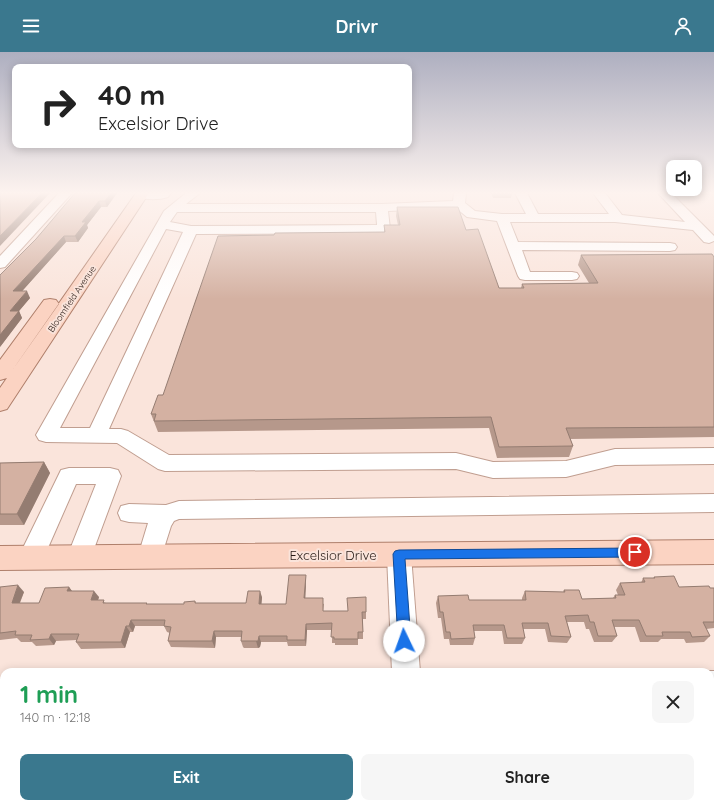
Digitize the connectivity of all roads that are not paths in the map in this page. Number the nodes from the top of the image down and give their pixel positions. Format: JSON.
{"nodes":[{"id":1,"x":33,"y":228,"type":"edge"},
{"id":2,"x":110,"y":228,"type":"edge"},
{"id":3,"x":114,"y":228,"type":"edge"},
{"id":4,"x":161,"y":228,"type":"edge"},
{"id":5,"x":183,"y":228,"type":"edge"},
{"id":6,"x":384,"y":228,"type":"edge"},
{"id":7,"x":506,"y":228,"type":"edge"},
{"id":8,"x":698,"y":228,"type":"edge"},
{"id":9,"x":191,"y":230,"type":"junction"},
{"id":10,"x":712,"y":241,"type":"edge"},
{"id":11,"x":513,"y":246,"type":"junction"},
{"id":12,"x":670,"y":247,"type":"dead end"},
{"id":13,"x":0,"y":264,"type":"edge"},
{"id":14,"x":572,"y":276,"type":"dead end"},
{"id":15,"x":0,"y":374,"type":"edge"},
{"id":16,"x":0,"y":404,"type":"edge"},
{"id":17,"x":96,"y":436,"type":"junction"},
{"id":18,"x":714,"y":456,"type":"edge"},
{"id":19,"x":714,"y":503,"type":"edge"},
{"id":20,"x":129,"y":513,"type":"dead end"},
{"id":21,"x":166,"y":514,"type":"junction"},
{"id":22,"x":714,"y":552,"type":"edge"},
{"id":23,"x":399,"y":554,"type":"junction"},
{"id":24,"x":150,"y":556,"type":"junction"},
{"id":25,"x":79,"y":557,"type":"junction"},
{"id":26,"x":0,"y":558,"type":"edge"},
{"id":27,"x":31,"y":558,"type":"junction"},
{"id":28,"x":406,"y":668,"type":"edge"}],
"edges":[{"from":1,"to":13,"type":"street"},
{"from":2,"to":15,"type":"main road","name":"Bloomfield Avenue"},
{"from":3,"to":16,"type":"main road","name":"Bloomfield Avenue"},
{"from":4,"to":17,"type":"street"},
{"from":5,"to":9,"type":"street"},
{"from":6,"to":9,"type":"street"},
{"from":7,"to":11,"type":"street"},
{"from":8,"to":10,"type":"street"},
{"from":9,"to":17,"type":"street"},
{"from":11,"to":12,"type":"street"},
{"from":11,"to":14,"type":"street"},
{"from":17,"to":18,"type":"street"},
{"from":19,"to":21,"type":"street"},
{"from":20,"to":21,"type":"street"},
{"from":21,"to":24,"type":"street"},
{"from":22,"to":23,"type":"main road","name":"Excelsior Drive"},
{"from":23,"to":24,"type":"main road","name":"Excelsior Drive"},
{"from":23,"to":28,"type":"street"},
{"from":24,"to":25,"type":"main road","name":"Excelsior Drive"},
{"from":25,"to":27,"type":"main road","name":"Excelsior Drive"},
{"from":25,"to":27,"type":"street"},
{"from":26,"to":27,"type":"main road","name":"Excelsior Drive"}]}
